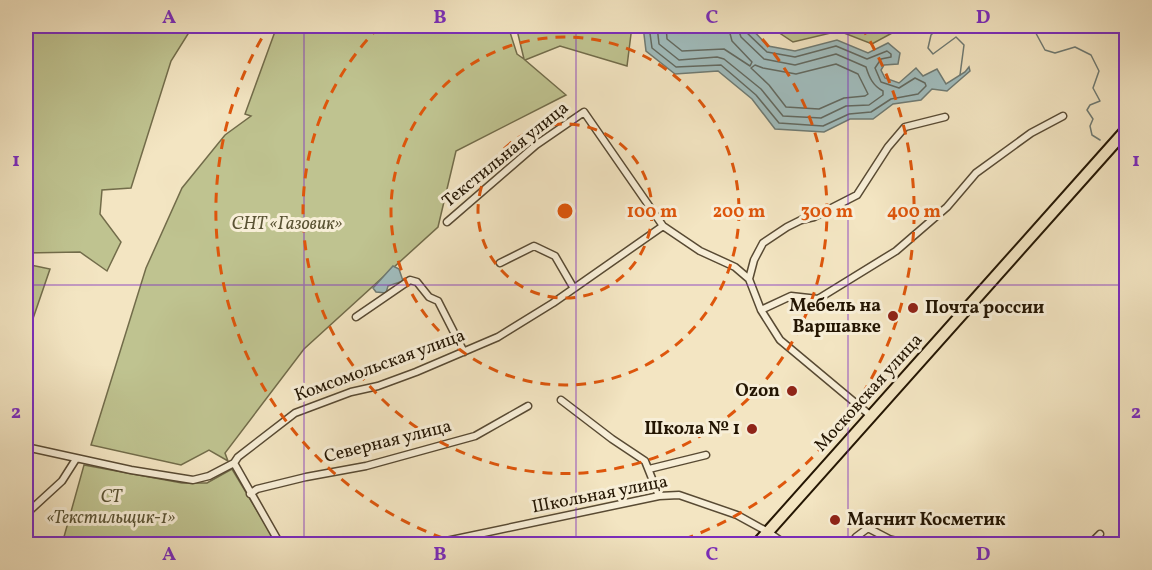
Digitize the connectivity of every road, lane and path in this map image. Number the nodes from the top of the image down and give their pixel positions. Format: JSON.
{"nodes":[{"id":1,"x":1063,"y":116,"type":"dead end"},
{"id":2,"x":945,"y":117,"type":"dead end"},
{"id":3,"x":1126,"y":130,"type":"edge"},
{"id":4,"x":447,"y":222,"type":"dead end"},
{"id":5,"x":663,"y":226,"type":"junction"},
{"id":6,"x":500,"y":263,"type":"dead end"},
{"id":7,"x":749,"y":279,"type":"junction"},
{"id":8,"x":573,"y":287,"type":"junction"},
{"id":9,"x":760,"y":310,"type":"junction"},
{"id":10,"x":356,"y":317,"type":"dead end"},
{"id":11,"x":464,"y":352,"type":"junction"},
{"id":12,"x":561,"y":400,"type":"dead end"},
{"id":13,"x":528,"y":406,"type":"dead end"},
{"id":14,"x":871,"y":416,"type":"junction"},
{"id":15,"x":26,"y":447,"type":"edge"},
{"id":16,"x":706,"y":455,"type":"dead end"},
{"id":17,"x":76,"y":459,"type":"junction"},
{"id":18,"x":234,"y":464,"type":"junction"},
{"id":19,"x":649,"y":470,"type":"junction"},
{"id":20,"x":250,"y":494,"type":"junction"},
{"id":21,"x":659,"y":495,"type":"junction"},
{"id":22,"x":26,"y":513,"type":"edge"},
{"id":23,"x":768,"y":532,"type":"junction"},
{"id":24,"x":1100,"y":534,"type":"dead end"},
{"id":25,"x":280,"y":544,"type":"edge"},
{"id":26,"x":432,"y":544,"type":"edge"},
{"id":27,"x":757,"y":544,"type":"edge"},
{"id":28,"x":785,"y":544,"type":"edge"},
{"id":29,"x":851,"y":544,"type":"edge"},
{"id":30,"x":909,"y":544,"type":"edge"},
{"id":31,"x":1090,"y":544,"type":"edge"}],
"edges":[{"from":1,"to":9,"type":"street"},
{"from":2,"to":7,"type":"street"},
{"from":3,"to":14,"type":"highway","name":"Московская улица"},
{"from":4,"to":5,"type":"street","name":"Текстильная улица"},
{"from":5,"to":7,"type":"street"},
{"from":5,"to":8,"type":"street","name":"Комсомольская улица"},
{"from":6,"to":8,"type":"street"},
{"from":7,"to":9,"type":"street"},
{"from":8,"to":11,"type":"street","name":"Комсомольская улица"},
{"from":9,"to":14,"type":"street"},
{"from":10,"to":11,"type":"street"},
{"from":11,"to":18,"type":"street","name":"Комсомольская улица"},
{"from":12,"to":19,"type":"street"},
{"from":13,"to":20,"type":"street","name":"Северная улица"},
{"from":14,"to":23,"type":"highway","name":"Московская улица"},
{"from":15,"to":17,"type":"street","name":"Комсомольская улица"},
{"from":16,"to":19,"type":"street"},
{"from":17,"to":18,"type":"street","name":"Комсомольская улица"},
{"from":17,"to":22,"type":"street"},
{"from":18,"to":20,"type":"street"},
{"from":19,"to":21,"type":"street"},
{"from":20,"to":25,"type":"street"},
{"from":21,"to":23,"type":"street","name":"Школьная улица"},
{"from":21,"to":26,"type":"street","name":"Школьная улица"},
{"from":23,"to":27,"type":"highway","name":"Московская улица"},
{"from":23,"to":28,"type":"street","name":"Школьная улица"},
{"from":24,"to":31,"type":"street"},
{"from":29,"to":30,"type":"street"}]}
